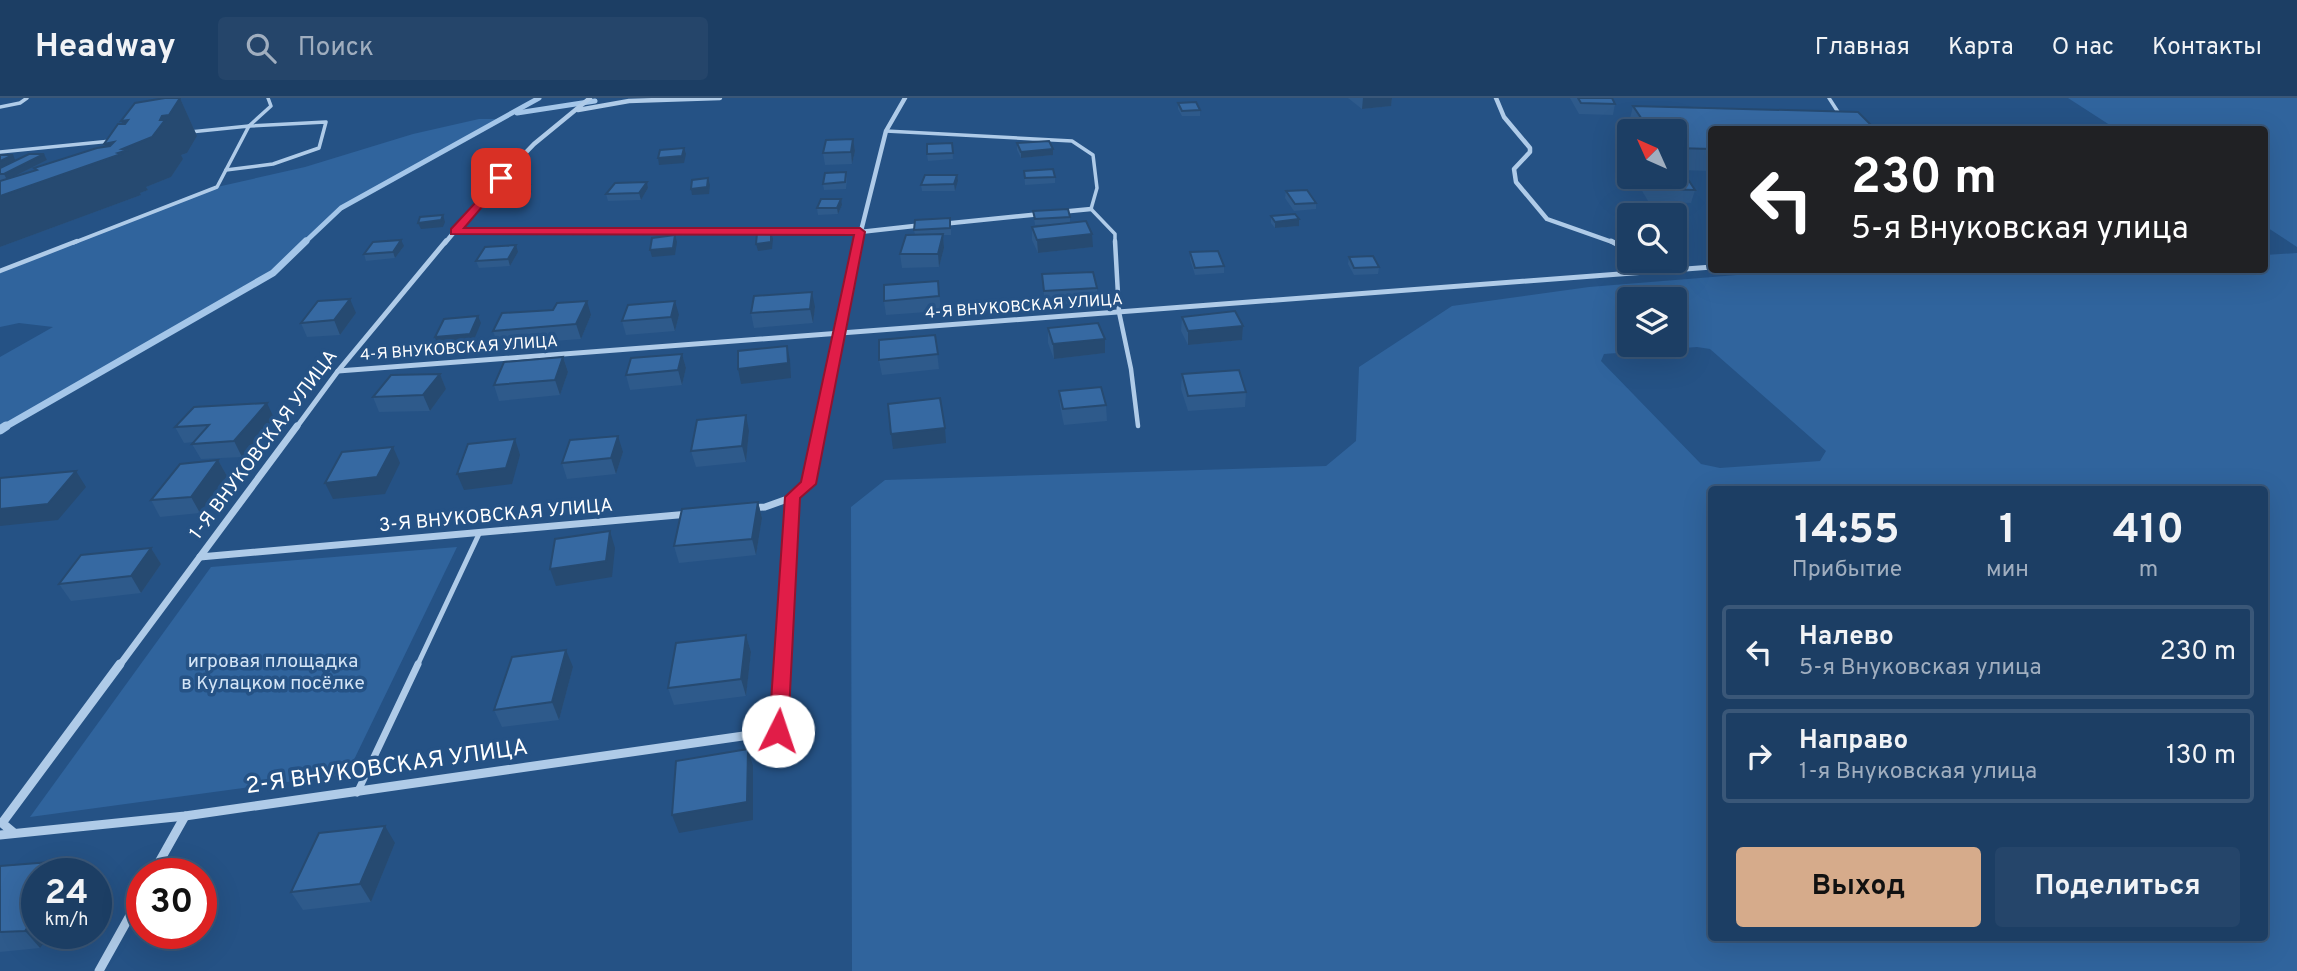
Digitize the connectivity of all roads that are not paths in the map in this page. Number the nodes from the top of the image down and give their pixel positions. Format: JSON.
{"nodes":[{"id":1,"x":27,"y":98,"type":"edge"},
{"id":2,"x":268,"y":98,"type":"edge"},
{"id":3,"x":590,"y":98,"type":"edge"},
{"id":4,"x":720,"y":98,"type":"edge"},
{"id":5,"x":905,"y":98,"type":"edge"},
{"id":6,"x":1496,"y":98,"type":"edge"},
{"id":7,"x":1829,"y":98,"type":"edge"},
{"id":8,"x":713,"y":99,"type":"edge"},
{"id":9,"x":0,"y":107,"type":"edge"},
{"id":10,"x":576,"y":110,"type":"junction"},
{"id":11,"x":1847,"y":116,"type":"edge"},
{"id":12,"x":249,"y":126,"type":"junction"},
{"id":13,"x":886,"y":131,"type":"junction"},
{"id":14,"x":186,"y":133,"type":"dead end"},
{"id":15,"x":52,"y":146,"type":"junction"},
{"id":16,"x":112,"y":150,"type":"edge"},
{"id":17,"x":0,"y":152,"type":"edge"},
{"id":18,"x":32,"y":157,"type":"edge"},
{"id":19,"x":226,"y":170,"type":"junction"},
{"id":20,"x":1091,"y":209,"type":"junction"},
{"id":21,"x":455,"y":232,"type":"junction"},
{"id":22,"x":860,"y":232,"type":"junction"},
{"id":23,"x":1617,"y":245,"type":"edge"},
{"id":24,"x":1708,"y":267,"type":"edge"},
{"id":25,"x":1687,"y":269,"type":"edge"},
{"id":26,"x":0,"y":271,"type":"edge"},
{"id":27,"x":1640,"y":273,"type":"edge"},
{"id":28,"x":1119,"y":312,"type":"junction"},
{"id":29,"x":841,"y":333,"type":"junction"},
{"id":30,"x":338,"y":371,"type":"junction"},
{"id":31,"x":1138,"y":426,"type":"dead end"},
{"id":32,"x":793,"y":497,"type":"junction"},
{"id":33,"x":738,"y":509,"type":"edge"},
{"id":34,"x":697,"y":513,"type":"edge"},
{"id":35,"x":479,"y":534,"type":"junction"},
{"id":36,"x":200,"y":557,"type":"junction"},
{"id":37,"x":358,"y":793,"type":"junction"},
{"id":38,"x":185,"y":816,"type":"junction"},
{"id":39,"x":14,"y":833,"type":"junction"},
{"id":40,"x":0,"y":835,"type":"edge"},
{"id":41,"x":161,"y":858,"type":"edge"},
{"id":42,"x":126,"y":923,"type":"edge"},
{"id":43,"x":99,"y":971,"type":"edge"}],
"edges":[{"from":1,"to":9,"type":"lane"},
{"from":2,"to":12,"type":"lane"},
{"from":3,"to":10,"type":"street","name":"1-Я ВНУКОВСКАЯ УЛИЦА"},
{"from":4,"to":8,"type":"street"},
{"from":5,"to":13,"type":"street"},
{"from":6,"to":23,"type":"street"},
{"from":7,"to":11,"type":"lane"},
{"from":8,"to":10,"type":"street"},
{"from":10,"to":21,"type":"street","name":"1-Я ВНУКОВСКАЯ УЛИЦА"},
{"from":12,"to":14,"type":"lane"},
{"from":12,"to":19,"type":"lane"},
{"from":12,"to":19,"type":"lane"},
{"from":13,"to":20,"type":"lane"},
{"from":13,"to":22,"type":"street"},
{"from":15,"to":16,"type":"lane"},
{"from":15,"to":17,"type":"lane"},
{"from":15,"to":18,"type":"lane"},
{"from":19,"to":26,"type":"lane"},
{"from":20,"to":22,"type":"street"},
{"from":20,"to":28,"type":"lane"},
{"from":21,"to":22,"type":"street"},
{"from":21,"to":30,"type":"street","name":"1-Я ВНУКОВСКАЯ УЛИЦА"},
{"from":22,"to":29,"type":"street"},
{"from":24,"to":25,"type":"street","name":"4-Я ВНУКОВСКАЯ УЛИЦА"},
{"from":27,"to":28,"type":"street","name":"4-Я ВНУКОВСКАЯ УЛИЦА"},
{"from":28,"to":29,"type":"street","name":"4-Я ВНУКОВСКАЯ УЛИЦА"},
{"from":28,"to":31,"type":"lane"},
{"from":29,"to":30,"type":"street","name":"4-Я ВНУКОВСКАЯ УЛИЦА"},
{"from":29,"to":32,"type":"street"},
{"from":30,"to":36,"type":"street","name":"1-Я ВНУКОВСКАЯ УЛИЦА"},
{"from":32,"to":33,"type":"street"},
{"from":32,"to":37,"type":"street","name":"2-Я ВНУКОВСКАЯ УЛИЦА"},
{"from":34,"to":35,"type":"street","name":"3-Я ВНУКОВСКАЯ УЛИЦА"},
{"from":35,"to":36,"type":"street","name":"3-Я ВНУКОВСКАЯ УЛИЦА"},
{"from":35,"to":37,"type":"lane"},
{"from":36,"to":39,"type":"street","name":"1-Я ВНУКОВСКАЯ УЛИЦА"},
{"from":37,"to":38,"type":"street","name":"2-Я ВНУКОВСКАЯ УЛИЦА"},
{"from":38,"to":39,"type":"street","name":"2-Я ВНУКОВСКАЯ УЛИЦА"},
{"from":38,"to":41,"type":"street"},
{"from":39,"to":40,"type":"street","name":"2-Я ВНУКОВСКАЯ УЛИЦА"},
{"from":42,"to":43,"type":"street"}]}
